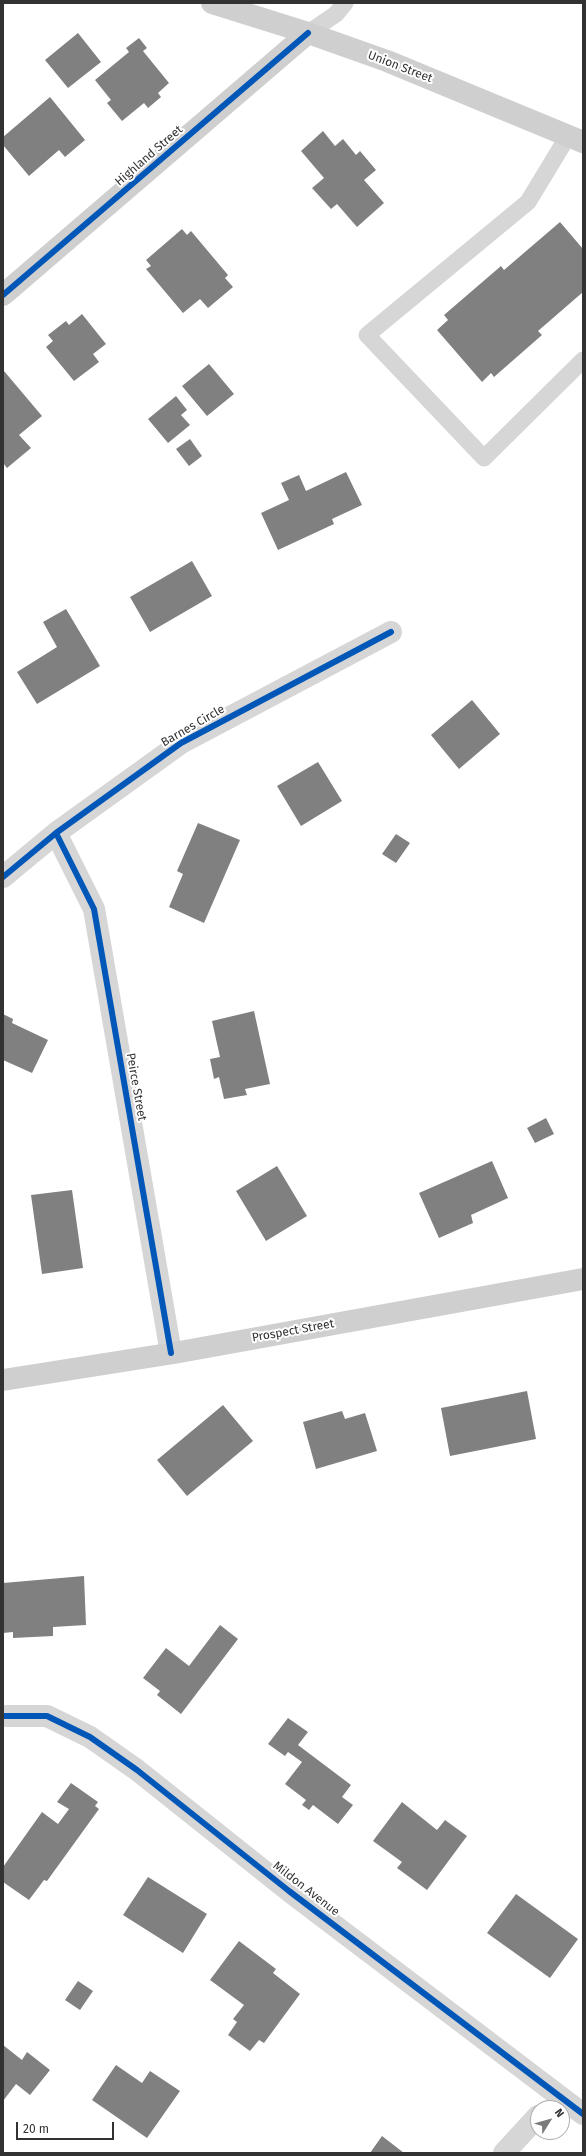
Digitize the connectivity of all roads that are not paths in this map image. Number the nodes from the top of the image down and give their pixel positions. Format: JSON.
{"nodes":[{"id":1,"x":212,"y":3,"type":"edge"},
{"id":2,"x":345,"y":3,"type":"edge"},
{"id":3,"x":308,"y":33,"type":"junction"},
{"id":4,"x":575,"y":139,"type":"edge"},
{"id":5,"x":3,"y":295,"type":"edge"},
{"id":6,"x":583,"y":360,"type":"edge"},
{"id":7,"x":391,"y":632,"type":"dead end"},
{"id":8,"x":56,"y":833,"type":"junction"},
{"id":9,"x":3,"y":877,"type":"edge"},
{"id":10,"x":583,"y":1279,"type":"edge"},
{"id":11,"x":171,"y":1353,"type":"junction"},
{"id":12,"x":3,"y":1380,"type":"edge"},
{"id":13,"x":3,"y":1716,"type":"edge"},
{"id":14,"x":550,"y":2100,"type":"edge"},
{"id":15,"x":570,"y":2109,"type":"edge"},
{"id":16,"x":583,"y":2114,"type":"edge"},
{"id":17,"x":530,"y":2125,"type":"edge"},
{"id":18,"x":504,"y":2153,"type":"edge"}],
"edges":[{"from":1,"to":3,"type":"street","name":"Union Street"},
{"from":2,"to":3,"type":"lane"},
{"from":3,"to":4,"type":"street","name":"Union Street"},
{"from":3,"to":5,"type":"street","name":"Highland Street"},
{"from":4,"to":6,"type":"lane"},
{"from":7,"to":8,"type":"street","name":"Barnes Circle"},
{"from":8,"to":9,"type":"street","name":"Barnes Circle"},
{"from":8,"to":11,"type":"street","name":"Peirce Street"},
{"from":10,"to":11,"type":"street","name":"Prospect Street"},
{"from":11,"to":12,"type":"street","name":"Prospect Street"},
{"from":13,"to":14,"type":"street","name":"Mildon Avenue"},
{"from":15,"to":16,"type":"street","name":"Mildon Avenue"},
{"from":17,"to":18,"type":"street"}]}
